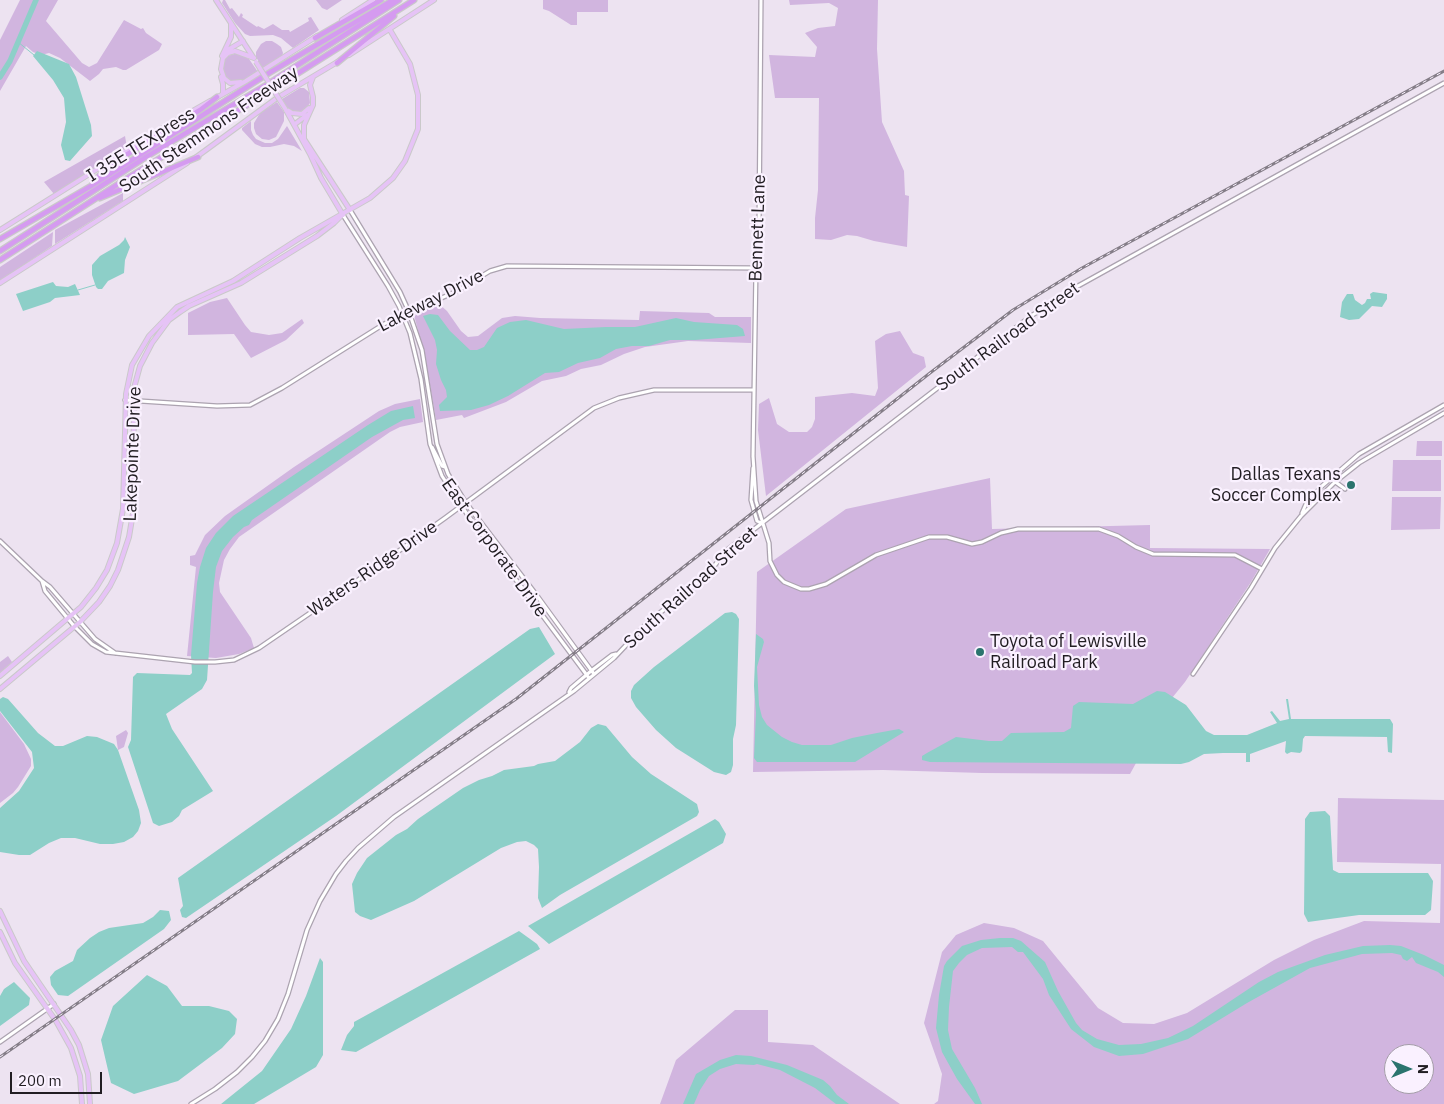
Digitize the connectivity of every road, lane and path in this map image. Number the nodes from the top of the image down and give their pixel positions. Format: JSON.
{"nodes":[{"id":1,"x":216,"y":0,"type":"edge"},
{"id":2,"x":373,"y":0,"type":"edge"},
{"id":3,"x":381,"y":0,"type":"edge"},
{"id":4,"x":394,"y":0,"type":"edge"},
{"id":5,"x":399,"y":0,"type":"edge"},
{"id":6,"x":434,"y":0,"type":"edge"},
{"id":7,"x":761,"y":0,"type":"edge"},
{"id":8,"x":412,"y":1,"type":"edge"},
{"id":9,"x":230,"y":22,"type":"junction"},
{"id":10,"x":390,"y":30,"type":"junction"},
{"id":11,"x":315,"y":38,"type":"junction"},
{"id":12,"x":243,"y":41,"type":"junction"},
{"id":13,"x":223,"y":54,"type":"junction"},
{"id":14,"x":255,"y":60,"type":"junction"},
{"id":15,"x":337,"y":63,"type":"junction"},
{"id":16,"x":313,"y":76,"type":"junction"},
{"id":17,"x":246,"y":81,"type":"junction"},
{"id":18,"x":1444,"y":83,"type":"edge"},
{"id":19,"x":298,"y":86,"type":"junction"},
{"id":20,"x":223,"y":94,"type":"junction"},
{"id":21,"x":217,"y":97,"type":"junction"},
{"id":22,"x":286,"y":110,"type":"junction"},
{"id":23,"x":308,"y":114,"type":"junction"},
{"id":24,"x":295,"y":124,"type":"junction"},
{"id":25,"x":304,"y":139,"type":"junction"},
{"id":26,"x":198,"y":156,"type":"junction"},
{"id":27,"x":91,"y":186,"type":"junction"},
{"id":28,"x":85,"y":204,"type":"junction"},
{"id":29,"x":350,"y":210,"type":"junction"},
{"id":30,"x":343,"y":215,"type":"junction"},
{"id":31,"x":0,"y":230,"type":"edge"},
{"id":32,"x":0,"y":239,"type":"edge"},
{"id":33,"x":286,"y":247,"type":"junction"},
{"id":34,"x":0,"y":252,"type":"edge"},
{"id":35,"x":290,"y":253,"type":"junction"},
{"id":36,"x":0,"y":260,"type":"edge"},
{"id":37,"x":756,"y":268,"type":"junction"},
{"id":38,"x":0,"y":283,"type":"edge"},
{"id":39,"x":186,"y":302,"type":"junction"},
{"id":40,"x":189,"y":306,"type":"junction"},
{"id":41,"x":409,"y":312,"type":"junction"},
{"id":42,"x":403,"y":314,"type":"junction"},
{"id":43,"x":753,"y":390,"type":"junction"},
{"id":44,"x":125,"y":400,"type":"junction"},
{"id":45,"x":134,"y":400,"type":"junction"},
{"id":46,"x":1444,"y":404,"type":"edge"},
{"id":47,"x":125,"y":412,"type":"junction"},
{"id":48,"x":133,"y":412,"type":"junction"},
{"id":49,"x":1444,"y":413,"type":"edge"},
{"id":50,"x":430,"y":444,"type":"junction"},
{"id":51,"x":445,"y":468,"type":"junction"},
{"id":52,"x":1330,"y":478,"type":"junction"},
{"id":53,"x":1334,"y":482,"type":"junction"},
{"id":54,"x":1346,"y":489,"type":"dead end"},
{"id":55,"x":124,"y":498,"type":"junction"},
{"id":56,"x":133,"y":498,"type":"junction"},
{"id":57,"x":466,"y":503,"type":"junction"},
{"id":58,"x":461,"y":506,"type":"junction"},
{"id":59,"x":1301,"y":516,"type":"junction"},
{"id":60,"x":762,"y":523,"type":"junction"},
{"id":61,"x":0,"y":541,"type":"edge"},
{"id":62,"x":113,"y":555,"type":"junction"},
{"id":63,"x":122,"y":559,"type":"junction"},
{"id":64,"x":1262,"y":569,"type":"junction"},
{"id":65,"x":42,"y":581,"type":"junction"},
{"id":66,"x":538,"y":597,"type":"junction"},
{"id":67,"x":531,"y":602,"type":"junction"},
{"id":68,"x":73,"y":614,"type":"junction"},
{"id":69,"x":68,"y":618,"type":"junction"},
{"id":70,"x":80,"y":622,"type":"junction"},
{"id":71,"x":74,"y":626,"type":"junction"},
{"id":72,"x":115,"y":653,"type":"junction"},
{"id":73,"x":17,"y":661,"type":"junction"},
{"id":74,"x":24,"y":668,"type":"junction"},
{"id":75,"x":592,"y":672,"type":"junction"},
{"id":76,"x":1193,"y":674,"type":"dead end"},
{"id":77,"x":0,"y":676,"type":"edge"},
{"id":78,"x":588,"y":676,"type":"junction"},
{"id":79,"x":0,"y":689,"type":"edge"},
{"id":80,"x":0,"y":911,"type":"edge"},
{"id":81,"x":0,"y":932,"type":"edge"},
{"id":82,"x":54,"y":1004,"type":"junction"},
{"id":83,"x":47,"y":1009,"type":"junction"},
{"id":84,"x":0,"y":1042,"type":"edge"},
{"id":85,"x":82,"y":1104,"type":"edge"},
{"id":86,"x":90,"y":1104,"type":"edge"},
{"id":87,"x":191,"y":1104,"type":"edge"}],
"edges":[{"from":1,"to":9,"type":"main road","name":"East Corporate Drive"},
{"from":2,"to":11,"type":"main road","name":"South Stemmons Freeway"},
{"from":3,"to":11,"type":"highway"},
{"from":4,"to":27,"type":"highway","name":"South Stemmons Freeway"},
{"from":5,"to":34,"type":"highway","name":"I 35E TEXpress"},
{"from":6,"to":10,"type":"main road","name":"South Stemmons Freeway"},
{"from":7,"to":37,"type":"street","name":"Bennett Lane"},
{"from":8,"to":15,"type":"highway"},
{"from":8,"to":28,"type":"highway","name":"South Stemmons Freeway"},
{"from":9,"to":12,"type":"main road","name":"East Corporate Drive"},
{"from":9,"to":13,"type":"main road"},
{"from":10,"to":15,"type":"main road","name":"South Stemmons Freeway"},
{"from":10,"to":29,"type":"main road","name":"Lakepointe Drive"},
{"from":11,"to":17,"type":"main road","name":"South Stemmons Freeway"},
{"from":12,"to":13,"type":"main road"},
{"from":12,"to":14,"type":"main road","name":"East Corporate Drive"},
{"from":13,"to":20,"type":"main road"},
{"from":14,"to":17,"type":"main road"},
{"from":14,"to":22,"type":"main road","name":"East Corporate Drive","bridge":true},
{"from":15,"to":16,"type":"main road","name":"South Stemmons Freeway"},
{"from":16,"to":19,"type":"main road","name":"South Stemmons Freeway"},
{"from":16,"to":23,"type":"main road"},
{"from":17,"to":20,"type":"main road","name":"South Stemmons Freeway"},
{"from":18,"to":60,"type":"street","name":"South Railroad Street"},
{"from":19,"to":22,"type":"main road"},
{"from":19,"to":26,"type":"main road","name":"South Stemmons Freeway"},
{"from":20,"to":21,"type":"main road","name":"South Stemmons Freeway"},
{"from":21,"to":27,"type":"highway"},
{"from":21,"to":31,"type":"main road","name":"South Stemmons Freeway"},
{"from":22,"to":24,"type":"main road","name":"East Corporate Drive"},
{"from":22,"to":30,"type":"main road","name":"East Corporate Drive"},
{"from":23,"to":24,"type":"main road"},
{"from":23,"to":25,"type":"main road"},
{"from":24,"to":25,"type":"main road","name":"East Corporate Drive"},
{"from":25,"to":29,"type":"main road","name":"East Corporate Drive"},
{"from":26,"to":28,"type":"highway"},
{"from":26,"to":38,"type":"main road","name":"South Stemmons Freeway"},
{"from":27,"to":32,"type":"highway","name":"South Stemmons Freeway"},
{"from":28,"to":36,"type":"highway","name":"South Stemmons Freeway"},
{"from":29,"to":30,"type":"main road","name":"Lakepointe Drive"},
{"from":29,"to":41,"type":"street","name":"East Corporate Drive"},
{"from":30,"to":33,"type":"main road","name":"Lakepointe Drive"},
{"from":30,"to":35,"type":"main road","name":"Lakepointe Drive"},
{"from":30,"to":42,"type":"street","name":"East Corporate Drive"},
{"from":33,"to":35,"type":"main road"},
{"from":33,"to":39,"type":"main road","name":"Lakepointe Drive"},
{"from":35,"to":40,"type":"main road","name":"Lakepointe Drive"},
{"from":37,"to":41,"type":"street","name":"Lakeway Drive"},
{"from":37,"to":43,"type":"street","name":"Bennett Lane"},
{"from":39,"to":40,"type":"main road"},
{"from":39,"to":44,"type":"main road","name":"Lakepointe Drive"},
{"from":40,"to":45,"type":"main road","name":"Lakepointe Drive"},
{"from":41,"to":42,"type":"street","name":"Lakeway Drive"},
{"from":41,"to":51,"type":"street","name":"East Corporate Drive"},
{"from":42,"to":45,"type":"street","name":"Lakeway Drive"},
{"from":42,"to":50,"type":"street","name":"East Corporate Drive"},
{"from":43,"to":57,"type":"street","name":"Waters Ridge Drive"},
{"from":43,"to":60,"type":"street","name":"Bennett Lane"},
{"from":44,"to":45,"type":"street","name":"Lakeway Drive"},
{"from":44,"to":47,"type":"main road","name":"Lakepointe Drive"},
{"from":45,"to":48,"type":"main road","name":"Lakepointe Drive"},
{"from":46,"to":52,"type":"street"},
{"from":47,"to":48,"type":"main road"},
{"from":47,"to":55,"type":"main road","name":"Lakepointe Drive"},
{"from":48,"to":56,"type":"main road","name":"Lakepointe Drive"},
{"from":49,"to":53,"type":"street"},
{"from":50,"to":51,"type":"street"},
{"from":50,"to":58,"type":"street","name":"East Corporate Drive"},
{"from":51,"to":57,"type":"street","name":"East Corporate Drive"},
{"from":52,"to":53,"type":"street"},
{"from":52,"to":59,"type":"street"},
{"from":53,"to":54,"type":"street"},
{"from":53,"to":59,"type":"street"},
{"from":55,"to":56,"type":"main road"},
{"from":55,"to":62,"type":"main road","name":"Lakepointe Drive"},
{"from":56,"to":63,"type":"main road","name":"Lakepointe Drive"},
{"from":57,"to":58,"type":"street","name":"Waters Ridge Drive"},
{"from":57,"to":66,"type":"street","name":"East Corporate Drive"},
{"from":58,"to":67,"type":"street","name":"East Corporate Drive"},
{"from":58,"to":72,"type":"street","name":"Waters Ridge Drive"},
{"from":59,"to":64,"type":"street"},
{"from":60,"to":64,"type":"street","name":"Bennett Lane"},
{"from":60,"to":75,"type":"street","name":"South Railroad Street"},
{"from":61,"to":65,"type":"street","name":"Waters Ridge Drive"},
{"from":62,"to":63,"type":"main road"},
{"from":62,"to":68,"type":"main road","name":"Lakepointe Drive"},
{"from":63,"to":70,"type":"main road","name":"Lakepointe Drive"},
{"from":64,"to":76,"type":"street"},
{"from":65,"to":68,"type":"street","name":"Waters Ridge Drive"},
{"from":65,"to":69,"type":"street","name":"Waters Ridge Drive"},
{"from":66,"to":67,"type":"street"},
{"from":66,"to":75,"type":"street","name":"East Corporate Drive"},
{"from":67,"to":78,"type":"street","name":"East Corporate Drive"},
{"from":68,"to":69,"type":"main road","name":"Lakepointe Drive"},
{"from":68,"to":70,"type":"street","name":"Waters Ridge Drive"},
{"from":69,"to":71,"type":"street","name":"Waters Ridge Drive"},
{"from":69,"to":73,"type":"main road","name":"Lakepointe Drive"},
{"from":70,"to":71,"type":"main road","name":"Lakepointe Drive"},
{"from":70,"to":72,"type":"street","name":"Waters Ridge Drive"},
{"from":71,"to":72,"type":"street","name":"Waters Ridge Drive"},
{"from":71,"to":74,"type":"main road","name":"Lakepointe Drive"},
{"from":73,"to":74,"type":"main road"},
{"from":73,"to":77,"type":"main road","name":"Lakepointe Drive"},
{"from":74,"to":79,"type":"main road","name":"Lakepointe Drive"},
{"from":75,"to":78,"type":"street","name":"South Railroad Street"},
{"from":78,"to":87,"type":"street","name":"South Railroad Street"},
{"from":80,"to":82,"type":"main road"},
{"from":81,"to":83,"type":"main road"},
{"from":82,"to":83,"type":"street"},
{"from":82,"to":86,"type":"main road"},
{"from":83,"to":84,"type":"street"},
{"from":83,"to":85,"type":"main road"}]}
